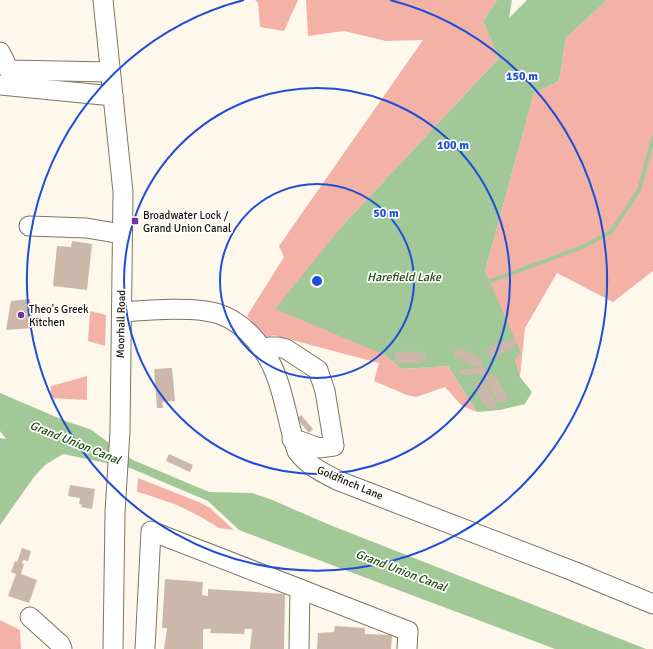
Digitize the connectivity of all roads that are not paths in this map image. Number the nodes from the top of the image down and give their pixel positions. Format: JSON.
{"nodes":[{"id":1,"x":103,"y":0,"type":"edge"},
{"id":2,"x":0,"y":52,"type":"edge"},
{"id":3,"x":110,"y":72,"type":"junction"},
{"id":4,"x":0,"y":85,"type":"edge"},
{"id":5,"x":113,"y":96,"type":"junction"},
{"id":6,"x":29,"y":226,"type":"dead end"},
{"id":7,"x":122,"y":234,"type":"junction"},
{"id":8,"x":122,"y":312,"type":"junction"},
{"id":9,"x":263,"y":349,"type":"junction"},
{"id":10,"x":292,"y":439,"type":"junction"},
{"id":11,"x":300,"y":589,"type":"junction"},
{"id":12,"x":653,"y":604,"type":"edge"},
{"id":13,"x":30,"y":617,"type":"dead end"},
{"id":14,"x":62,"y":649,"type":"edge"},
{"id":15,"x":113,"y":649,"type":"edge"},
{"id":16,"x":145,"y":649,"type":"edge"},
{"id":17,"x":299,"y":649,"type":"edge"},
{"id":18,"x":407,"y":649,"type":"edge"}],
"edges":[{"from":1,"to":3,"type":"street","name":"Moorhall Road"},
{"from":2,"to":3,"type":"street"},
{"from":3,"to":5,"type":"street","name":"Moorhall Road"},
{"from":4,"to":5,"type":"street"},
{"from":5,"to":7,"type":"street","name":"Moorhall Road"},
{"from":6,"to":7,"type":"street"},
{"from":7,"to":8,"type":"street","name":"Moorhall Road"},
{"from":8,"to":9,"type":"street","name":"Goldfinch Lane"},
{"from":8,"to":15,"type":"street","name":"Moorhall Road"},
{"from":9,"to":10,"type":"street","name":"Goldfinch Lane"},
{"from":9,"to":10,"type":"street"},
{"from":10,"to":12,"type":"street","name":"Goldfinch Lane"},
{"from":11,"to":16,"type":"street"},
{"from":11,"to":17,"type":"street"},
{"from":11,"to":18,"type":"street"},
{"from":13,"to":14,"type":"street"}]}
